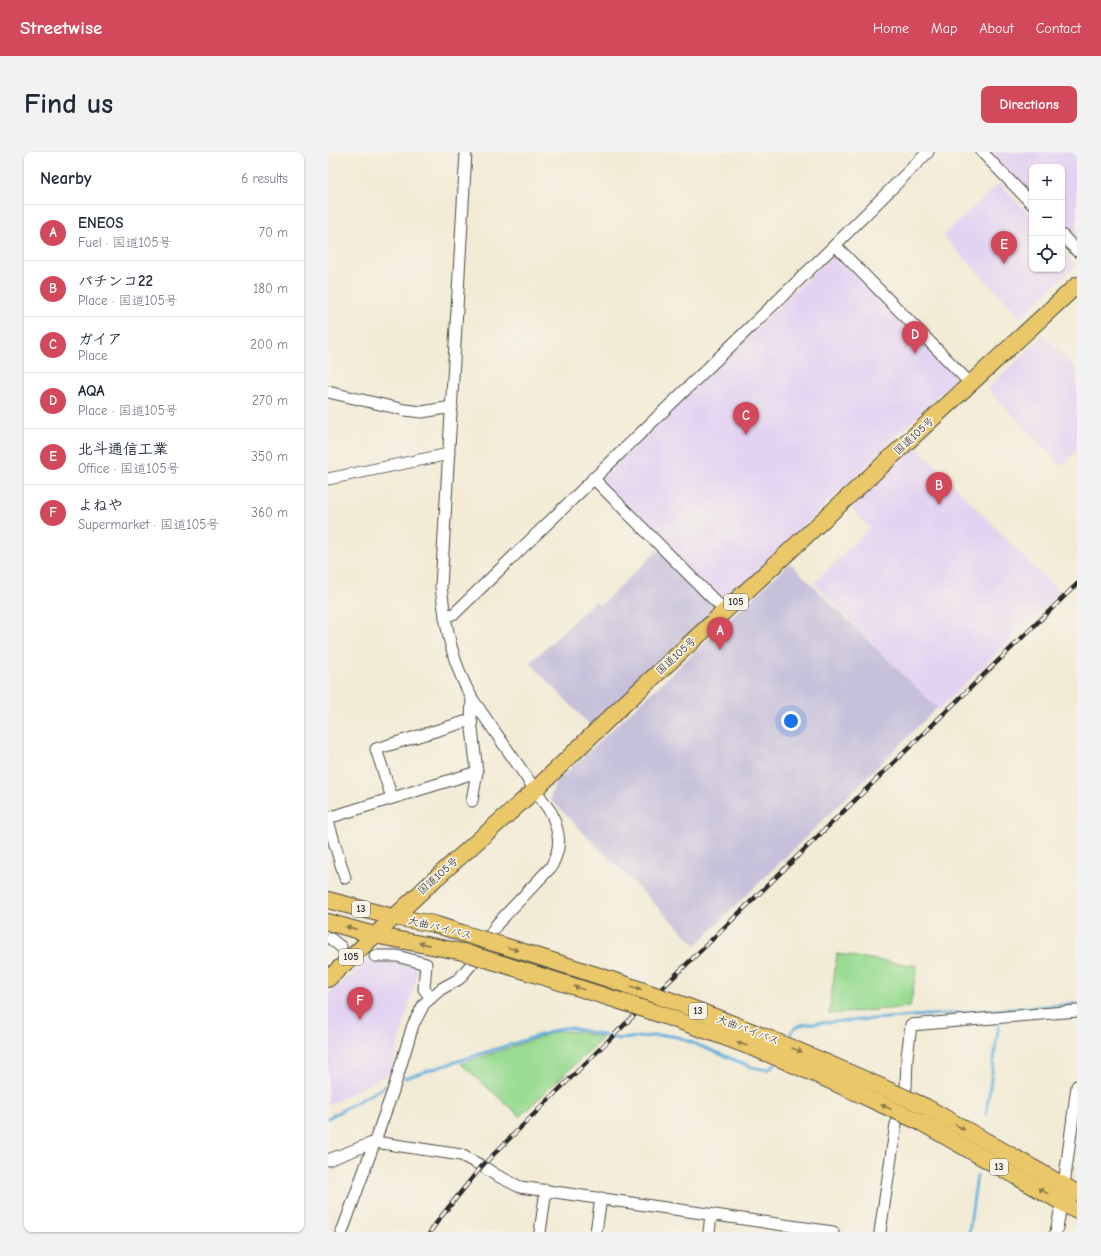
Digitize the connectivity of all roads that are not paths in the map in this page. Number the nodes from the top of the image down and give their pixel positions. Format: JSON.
{"nodes":[{"id":1,"x":466,"y":152,"type":"edge"},
{"id":2,"x":928,"y":152,"type":"edge"},
{"id":3,"x":982,"y":152,"type":"edge"},
{"id":4,"x":1029,"y":201,"type":"edge"},
{"id":5,"x":1063,"y":236,"type":"edge"},
{"id":6,"x":834,"y":245,"type":"junction"},
{"id":7,"x":1077,"y":251,"type":"edge"},
{"id":8,"x":1077,"y":285,"type":"edge"},
{"id":9,"x":970,"y":383,"type":"junction"},
{"id":10,"x":328,"y":392,"type":"edge"},
{"id":11,"x":452,"y":406,"type":"junction"},
{"id":12,"x":449,"y":454,"type":"junction"},
{"id":13,"x":593,"y":478,"type":"junction"},
{"id":14,"x":328,"y":479,"type":"edge"},
{"id":15,"x":725,"y":611,"type":"junction"},
{"id":16,"x":445,"y":617,"type":"junction"},
{"id":17,"x":472,"y":698,"type":"junction"},
{"id":18,"x":471,"y":720,"type":"junction"},
{"id":19,"x":477,"y":772,"type":"junction"},
{"id":20,"x":535,"y":790,"type":"junction"},
{"id":21,"x":392,"y":798,"type":"junction"},
{"id":22,"x":472,"y":801,"type":"dead end"},
{"id":23,"x":328,"y":819,"type":"edge"},
{"id":24,"x":345,"y":878,"type":"dead end"},
{"id":25,"x":328,"y":900,"type":"edge"},
{"id":26,"x":393,"y":917,"type":"junction"},
{"id":27,"x":328,"y":922,"type":"edge"},
{"id":28,"x":374,"y":935,"type":"junction"},
{"id":29,"x":331,"y":939,"type":"dead end"},
{"id":30,"x":341,"y":947,"type":"dead end"},
{"id":31,"x":375,"y":956,"type":"dead end"},
{"id":32,"x":328,"y":979,"type":"edge"},
{"id":33,"x":431,"y":998,"type":"junction"},
{"id":34,"x":1077,"y":1012,"type":"edge"},
{"id":35,"x":1077,"y":1086,"type":"edge"},
{"id":36,"x":906,"y":1087,"type":"dead end"},
{"id":37,"x":896,"y":1124,"type":"dead end"},
{"id":38,"x":375,"y":1142,"type":"junction"},
{"id":39,"x":328,"y":1160,"type":"edge"},
{"id":40,"x":1070,"y":1189,"type":"edge"},
{"id":41,"x":546,"y":1190,"type":"junction"},
{"id":42,"x":601,"y":1198,"type":"junction"},
{"id":43,"x":1062,"y":1202,"type":"junction"},
{"id":44,"x":1077,"y":1211,"type":"edge"},
{"id":45,"x":711,"y":1215,"type":"junction"},
{"id":46,"x":768,"y":1227,"type":"edge"},
{"id":47,"x":342,"y":1232,"type":"edge"},
{"id":48,"x":540,"y":1232,"type":"edge"},
{"id":49,"x":596,"y":1232,"type":"edge"},
{"id":50,"x":709,"y":1232,"type":"edge"},
{"id":51,"x":826,"y":1232,"type":"edge"},
{"id":52,"x":880,"y":1232,"type":"edge"},
{"id":53,"x":1056,"y":1232,"type":"edge"}],
"edges":[{"from":1,"to":11,"type":"street"},
{"from":2,"to":6,"type":"street"},
{"from":3,"to":4,"type":"street"},
{"from":5,"to":7,"type":"street"},
{"from":6,"to":9,"type":"street"},
{"from":6,"to":13,"type":"street"},
{"from":8,"to":9,"type":"highway","name":"国道105号","number":"105"},
{"from":9,"to":15,"type":"highway","name":"国道105号","number":"105"},
{"from":10,"to":11,"type":"street"},
{"from":11,"to":12,"type":"street"},
{"from":12,"to":14,"type":"street"},
{"from":12,"to":16,"type":"street"},
{"from":13,"to":15,"type":"street"},
{"from":13,"to":16,"type":"street"},
{"from":15,"to":20,"type":"highway","name":"国道105号","number":"105"},
{"from":16,"to":17,"type":"street"},
{"from":17,"to":18,"type":"street"},
{"from":17,"to":20,"type":"street"},
{"from":18,"to":19,"type":"street"},
{"from":18,"to":21,"type":"street"},
{"from":19,"to":21,"type":"street"},
{"from":19,"to":22,"type":"street"},
{"from":20,"to":26,"type":"highway","name":"国道105号","number":"105"},
{"from":20,"to":33,"type":"street"},
{"from":21,"to":23,"type":"street"},
{"from":23,"to":24,"type":"street"},
{"from":25,"to":26,"type":"highway","name":"大曲バイパス","number":"13"},
{"from":26,"to":28,"type":"highway","name":"国道105号","number":"105"},
{"from":26,"to":40,"type":"highway","name":"大曲バイパス","number":"13","one_way":true,"bridge":true},
{"from":28,"to":27,"type":"highway","name":"大曲バイパス","number":"13","one_way":true},
{"from":28,"to":32,"type":"highway","name":"国道105号","number":"105"},
{"from":43,"to":28,"type":"highway","name":"大曲バイパス","number":"13","one_way":true,"bridge":true},
{"from":29,"to":30,"type":"street"},
{"from":31,"to":33,"type":"street"},
{"from":33,"to":38,"type":"street"},
{"from":34,"to":36,"type":"street"},
{"from":35,"to":40,"type":"street"},
{"from":37,"to":52,"type":"street"},
{"from":38,"to":39,"type":"street"},
{"from":38,"to":41,"type":"street"},
{"from":38,"to":47,"type":"street"},
{"from":41,"to":42,"type":"street"},
{"from":41,"to":48,"type":"street"},
{"from":42,"to":45,"type":"street"},
{"from":42,"to":49,"type":"street"},
{"from":43,"to":44,"type":"highway","name":"大曲バイパス","number":"13"},
{"from":43,"to":53,"type":"street"},
{"from":45,"to":46,"type":"street"},
{"from":45,"to":50,"type":"street"},
{"from":46,"to":51,"type":"street"}]}
